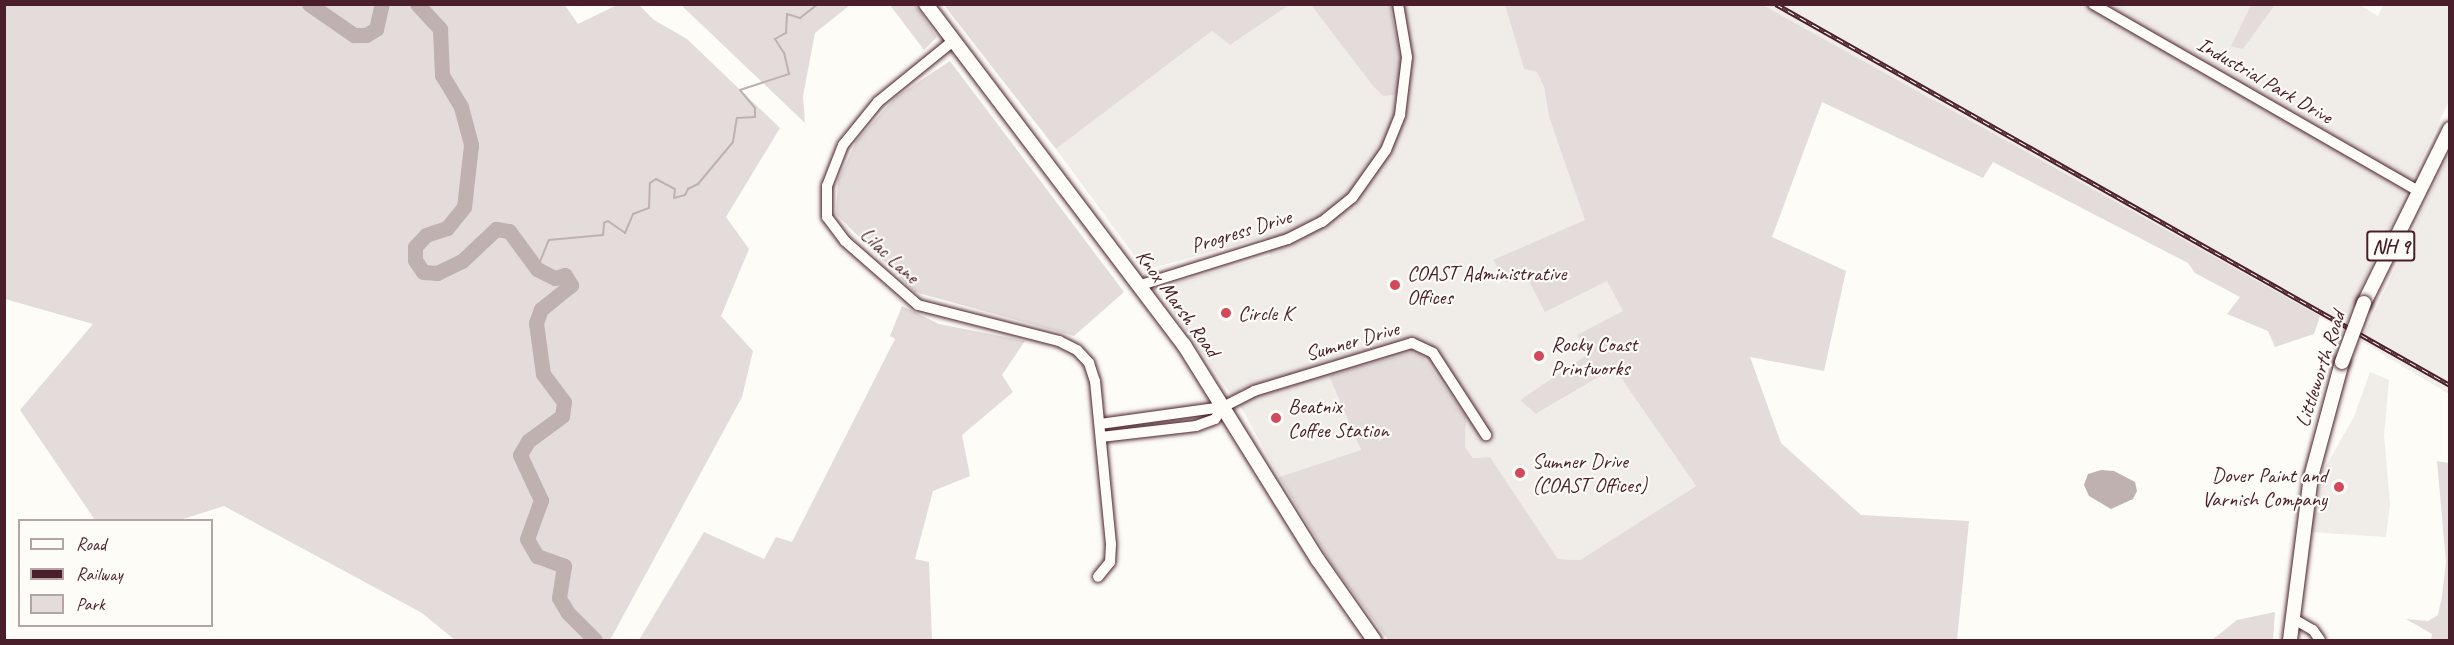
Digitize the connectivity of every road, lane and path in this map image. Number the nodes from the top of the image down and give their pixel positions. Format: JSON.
{"nodes":[{"id":1,"x":926,"y":4,"type":"edge"},
{"id":2,"x":1398,"y":4,"type":"edge"},
{"id":3,"x":2093,"y":4,"type":"edge"},
{"id":4,"x":953,"y":41,"type":"junction"},
{"id":5,"x":2450,"y":129,"type":"edge"},
{"id":6,"x":2418,"y":191,"type":"junction"},
{"id":7,"x":1140,"y":285,"type":"junction"},
{"id":8,"x":1223,"y":407,"type":"junction"},
{"id":9,"x":1100,"y":424,"type":"junction"},
{"id":10,"x":1486,"y":435,"type":"dead end"},
{"id":11,"x":1101,"y":437,"type":"junction"},
{"id":12,"x":1098,"y":577,"type":"dead end"},
{"id":13,"x":2292,"y":618,"type":"junction"},
{"id":14,"x":1374,"y":640,"type":"edge"},
{"id":15,"x":2290,"y":640,"type":"edge"},
{"id":16,"x":2320,"y":640,"type":"edge"}],
"edges":[{"from":1,"to":4,"type":"main road","name":"Knox Marsh Road"},
{"from":2,"to":7,"type":"street","name":"Progress Drive"},
{"from":3,"to":6,"type":"street","name":"Industrial Park Drive"},
{"from":4,"to":7,"type":"main road","name":"Knox Marsh Road"},
{"from":4,"to":9,"type":"street","name":"Lilac Lane"},
{"from":5,"to":6,"type":"main road","name":"Littleworth Road","number":"NH 9"},
{"from":6,"to":13,"type":"main road","name":"Littleworth Road","number":"NH 9","bridge":true},
{"from":7,"to":8,"type":"main road","name":"Knox Marsh Road"},
{"from":8,"to":9,"type":"street"},
{"from":8,"to":10,"type":"street","name":"Sumner Drive"},
{"from":8,"to":11,"type":"street"},
{"from":8,"to":14,"type":"main road","name":"Knox Marsh Road"},
{"from":9,"to":11,"type":"street","name":"Lilac Lane"},
{"from":11,"to":12,"type":"street","name":"Lilac Lane"},
{"from":13,"to":15,"type":"main road","name":"Littleworth Road","number":"NH 9"},
{"from":13,"to":16,"type":"street"}]}
